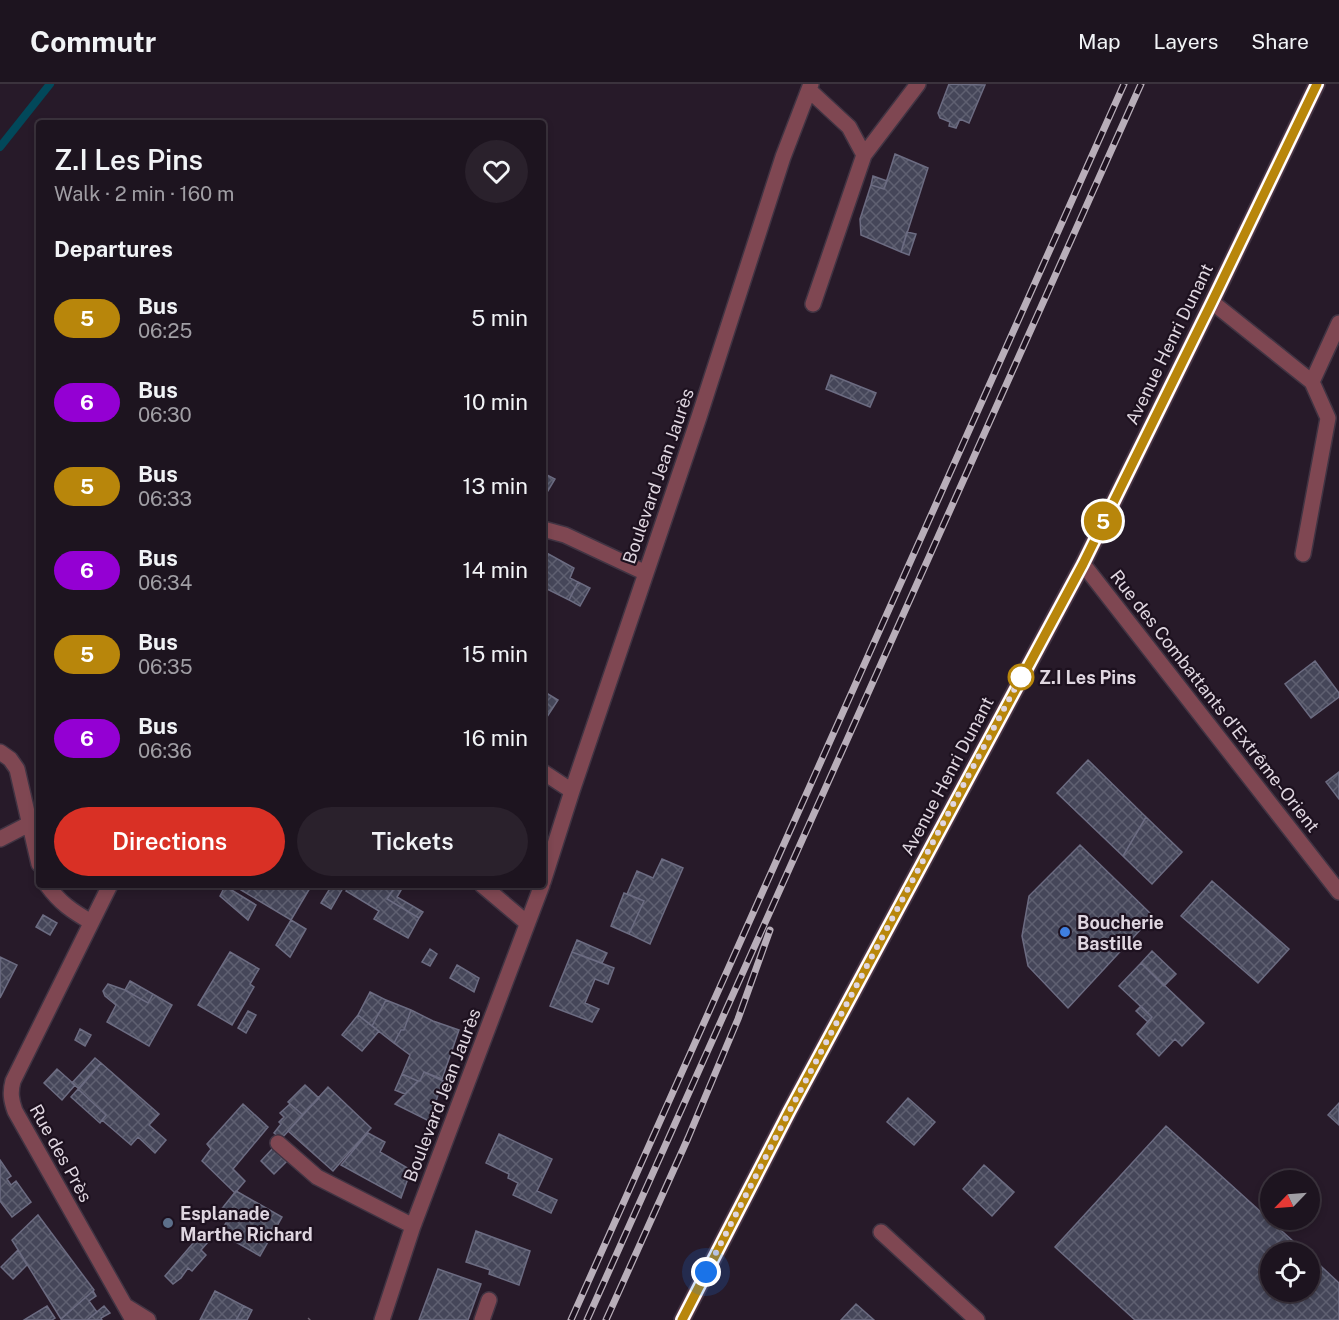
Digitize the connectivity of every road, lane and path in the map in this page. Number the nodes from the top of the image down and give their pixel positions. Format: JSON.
{"nodes":[{"id":1,"x":918,"y":84,"type":"edge"},
{"id":2,"x":1317,"y":84,"type":"edge"},
{"id":3,"x":810,"y":87,"type":"edge"},
{"id":4,"x":864,"y":155,"type":"junction"},
{"id":5,"x":1212,"y":302,"type":"junction"},
{"id":6,"x":813,"y":304,"type":"dead end"},
{"id":7,"x":1339,"y":323,"type":"edge"},
{"id":8,"x":1312,"y":382,"type":"junction"},
{"id":9,"x":546,"y":530,"type":"edge"},
{"id":10,"x":1303,"y":554,"type":"dead end"},
{"id":11,"x":1083,"y":564,"type":"junction"},
{"id":12,"x":646,"y":573,"type":"junction"},
{"id":13,"x":0,"y":752,"type":"edge"},
{"id":14,"x":546,"y":774,"type":"edge"},
{"id":15,"x":572,"y":791,"type":"junction"},
{"id":16,"x":29,"y":824,"type":"junction"},
{"id":17,"x":3,"y":837,"type":"edge"},
{"id":18,"x":36,"y":852,"type":"edge"},
{"id":19,"x":546,"y":871,"type":"edge"},
{"id":20,"x":49,"y":888,"type":"edge"},
{"id":21,"x":108,"y":888,"type":"edge"},
{"id":22,"x":486,"y":888,"type":"edge"},
{"id":23,"x":540,"y":888,"type":"edge"},
{"id":24,"x":1339,"y":891,"type":"edge"},
{"id":25,"x":91,"y":922,"type":"junction"},
{"id":26,"x":527,"y":923,"type":"junction"},
{"id":27,"x":278,"y":1143,"type":"dead end"},
{"id":28,"x":413,"y":1226,"type":"junction"},
{"id":29,"x":880,"y":1232,"type":"dead end"},
{"id":30,"x":489,"y":1300,"type":"dead end"},
{"id":31,"x":125,"y":1305,"type":"junction"},
{"id":32,"x":133,"y":1320,"type":"edge"},
{"id":33,"x":148,"y":1320,"type":"edge"},
{"id":34,"x":382,"y":1320,"type":"edge"},
{"id":35,"x":482,"y":1320,"type":"edge"},
{"id":36,"x":682,"y":1320,"type":"edge"},
{"id":37,"x":977,"y":1320,"type":"edge"}],
"edges":[{"from":1,"to":4,"type":"street"},
{"from":2,"to":5,"type":"street","name":"Avenue Henri Dunant"},
{"from":3,"to":4,"type":"street"},
{"from":3,"to":12,"type":"street","name":"Boulevard Jean Jaurès"},
{"from":4,"to":6,"type":"street"},
{"from":5,"to":8,"type":"street"},
{"from":5,"to":11,"type":"street","name":"Avenue Henri Dunant"},
{"from":7,"to":8,"type":"street"},
{"from":8,"to":10,"type":"street"},
{"from":9,"to":12,"type":"street"},
{"from":11,"to":24,"type":"street","name":"Rue des Combattants d'Extrême-Orient"},
{"from":11,"to":36,"type":"street","name":"Avenue Henri Dunant"},
{"from":12,"to":15,"type":"street","name":"Boulevard Jean Jaurès"},
{"from":13,"to":16,"type":"street"},
{"from":14,"to":15,"type":"street"},
{"from":15,"to":19,"type":"street","name":"Boulevard Jean Jaurès"},
{"from":16,"to":17,"type":"street"},
{"from":16,"to":18,"type":"street"},
{"from":20,"to":25,"type":"street"},
{"from":21,"to":25,"type":"street","name":"Rue des Près"},
{"from":22,"to":26,"type":"street"},
{"from":23,"to":26,"type":"street","name":"Boulevard Jean Jaurès"},
{"from":25,"to":31,"type":"street","name":"Rue des Près"},
{"from":26,"to":28,"type":"street","name":"Boulevard Jean Jaurès"},
{"from":27,"to":28,"type":"street"},
{"from":28,"to":34,"type":"street","name":"Boulevard Jean Jaurès"},
{"from":29,"to":37,"type":"street"},
{"from":30,"to":35,"type":"street"},
{"from":31,"to":32,"type":"street","name":"Rue des Près"},
{"from":31,"to":33,"type":"street","name":"Rue des Près"}]}
